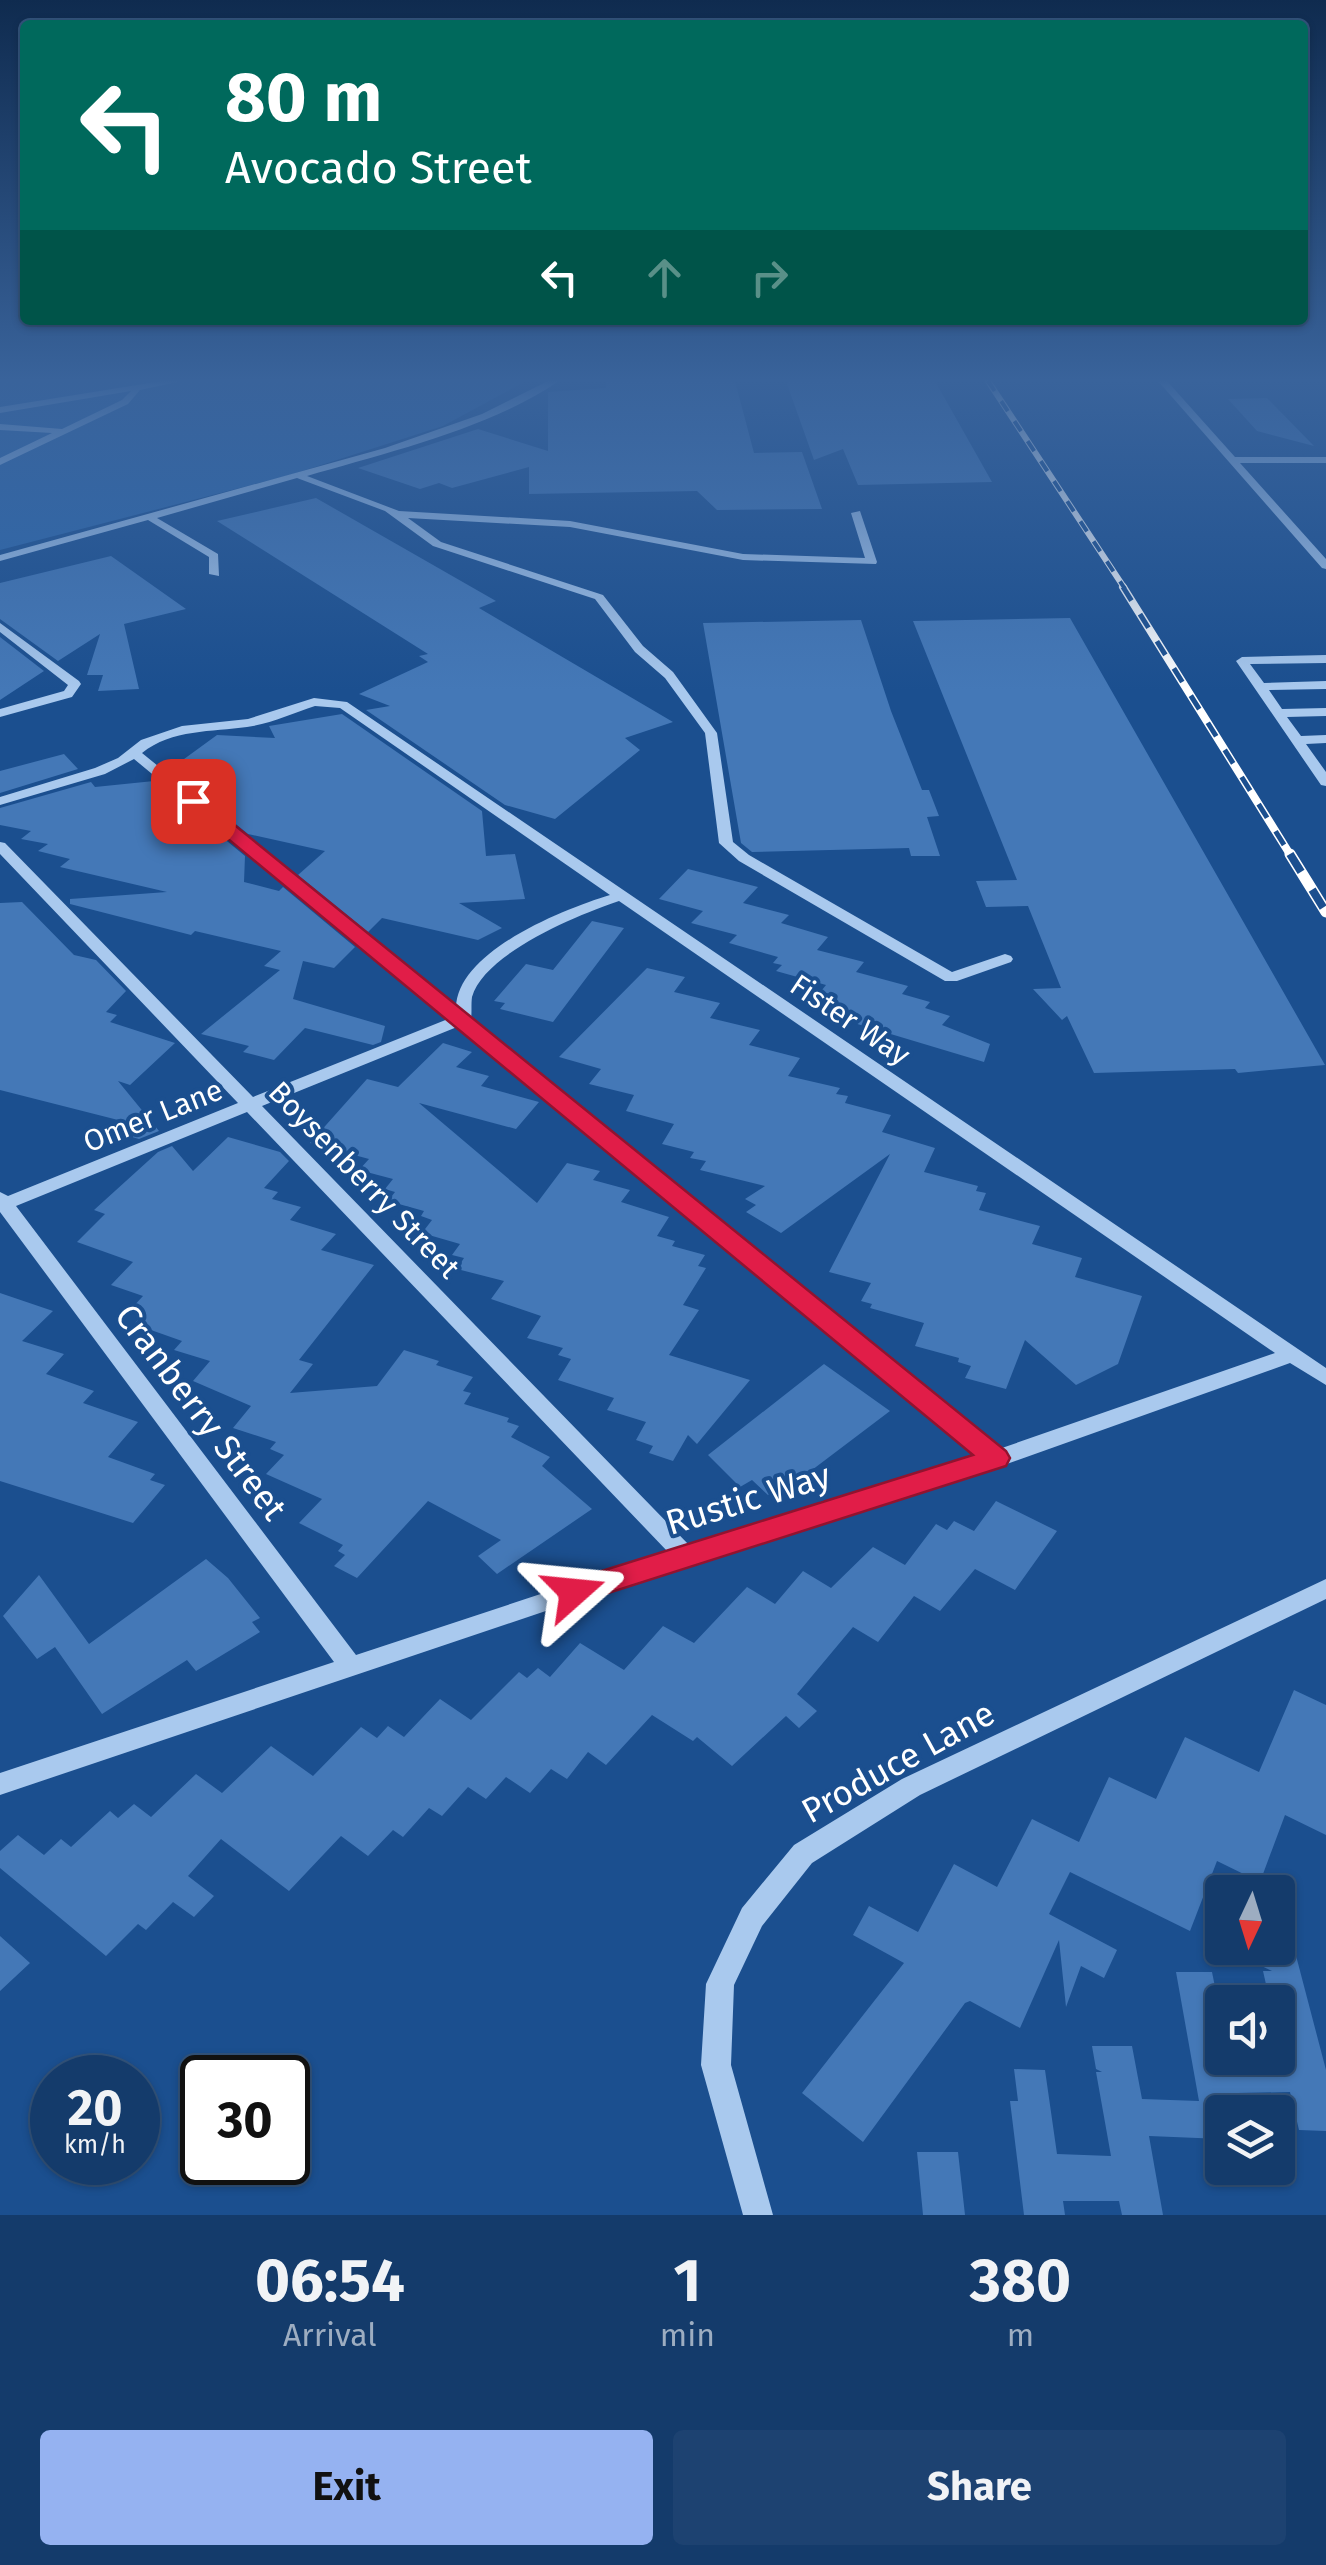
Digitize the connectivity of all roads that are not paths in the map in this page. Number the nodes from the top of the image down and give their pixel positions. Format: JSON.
{"nodes":[{"id":1,"x":275,"y":484,"type":"edge"},
{"id":2,"x":320,"y":484,"type":"edge"},
{"id":3,"x":1256,"y":484,"type":"edge"},
{"id":4,"x":856,"y":513,"type":"dead end"},
{"id":5,"x":394,"y":514,"type":"junction"},
{"id":6,"x":152,"y":519,"type":"junction"},
{"id":7,"x":0,"y":558,"type":"edge"},
{"id":8,"x":1326,"y":566,"type":"edge"},
{"id":9,"x":215,"y":574,"type":"dead end"},
{"id":10,"x":0,"y":626,"type":"edge"},
{"id":11,"x":1326,"y":660,"type":"edge"},
{"id":12,"x":1326,"y":685,"type":"edge"},
{"id":13,"x":1260,"y":687,"type":"junction"},
{"id":14,"x":1326,"y":712,"type":"edge"},
{"id":15,"x":0,"y":713,"type":"edge"},
{"id":16,"x":1278,"y":713,"type":"junction"},
{"id":17,"x":1326,"y":739,"type":"edge"},
{"id":18,"x":1296,"y":740,"type":"junction"},
{"id":19,"x":133,"y":752,"type":"junction"},
{"id":20,"x":1326,"y":782,"type":"edge"},
{"id":21,"x":0,"y":801,"type":"edge"},
{"id":22,"x":0,"y":846,"type":"edge"},
{"id":23,"x":617,"y":897,"type":"junction"},
{"id":24,"x":1005,"y":958,"type":"dead end"},
{"id":25,"x":464,"y":1018,"type":"junction"},
{"id":26,"x":250,"y":1107,"type":"junction"},
{"id":27,"x":2,"y":1203,"type":"edge"},
{"id":28,"x":1288,"y":1356,"type":"junction"},
{"id":29,"x":1326,"y":1378,"type":"edge"},
{"id":30,"x":996,"y":1458,"type":"junction"},
{"id":31,"x":685,"y":1554,"type":"junction"},
{"id":32,"x":1326,"y":1588,"type":"edge"},
{"id":33,"x":350,"y":1665,"type":"junction"},
{"id":34,"x":0,"y":1784,"type":"edge"},
{"id":35,"x":758,"y":2215,"type":"edge"}],
"edges":[{"from":1,"to":6,"type":"street"},
{"from":2,"to":5,"type":"street"},
{"from":3,"to":8,"type":"street"},
{"from":4,"to":5,"type":"street"},
{"from":5,"to":24,"type":"street"},
{"from":6,"to":7,"type":"street"},
{"from":6,"to":9,"type":"street"},
{"from":10,"to":15,"type":"street"},
{"from":11,"to":13,"type":"street"},
{"from":12,"to":13,"type":"street"},
{"from":13,"to":16,"type":"street"},
{"from":14,"to":16,"type":"street"},
{"from":16,"to":18,"type":"street"},
{"from":17,"to":18,"type":"street"},
{"from":18,"to":20,"type":"street"},
{"from":19,"to":21,"type":"street"},
{"from":19,"to":23,"type":"street","name":"Fister Way"},
{"from":19,"to":25,"type":"street"},
{"from":22,"to":26,"type":"street","name":"Boysenberry Street"},
{"from":23,"to":25,"type":"street"},
{"from":23,"to":28,"type":"street","name":"Fister Way"},
{"from":25,"to":26,"type":"street","name":"Omer Lane"},
{"from":25,"to":30,"type":"street"},
{"from":26,"to":27,"type":"street","name":"Omer Lane"},
{"from":26,"to":31,"type":"street","name":"Boysenberry Street"},
{"from":27,"to":33,"type":"street","name":"Cranberry Street"},
{"from":28,"to":29,"type":"street","name":"Fister Way"},
{"from":28,"to":30,"type":"street","name":"Rustic Way"},
{"from":30,"to":31,"type":"street","name":"Rustic Way"},
{"from":31,"to":33,"type":"street","name":"Rustic Way"},
{"from":32,"to":35,"type":"street","name":"Produce Lane"},
{"from":33,"to":34,"type":"street","name":"Rustic Way"}]}
